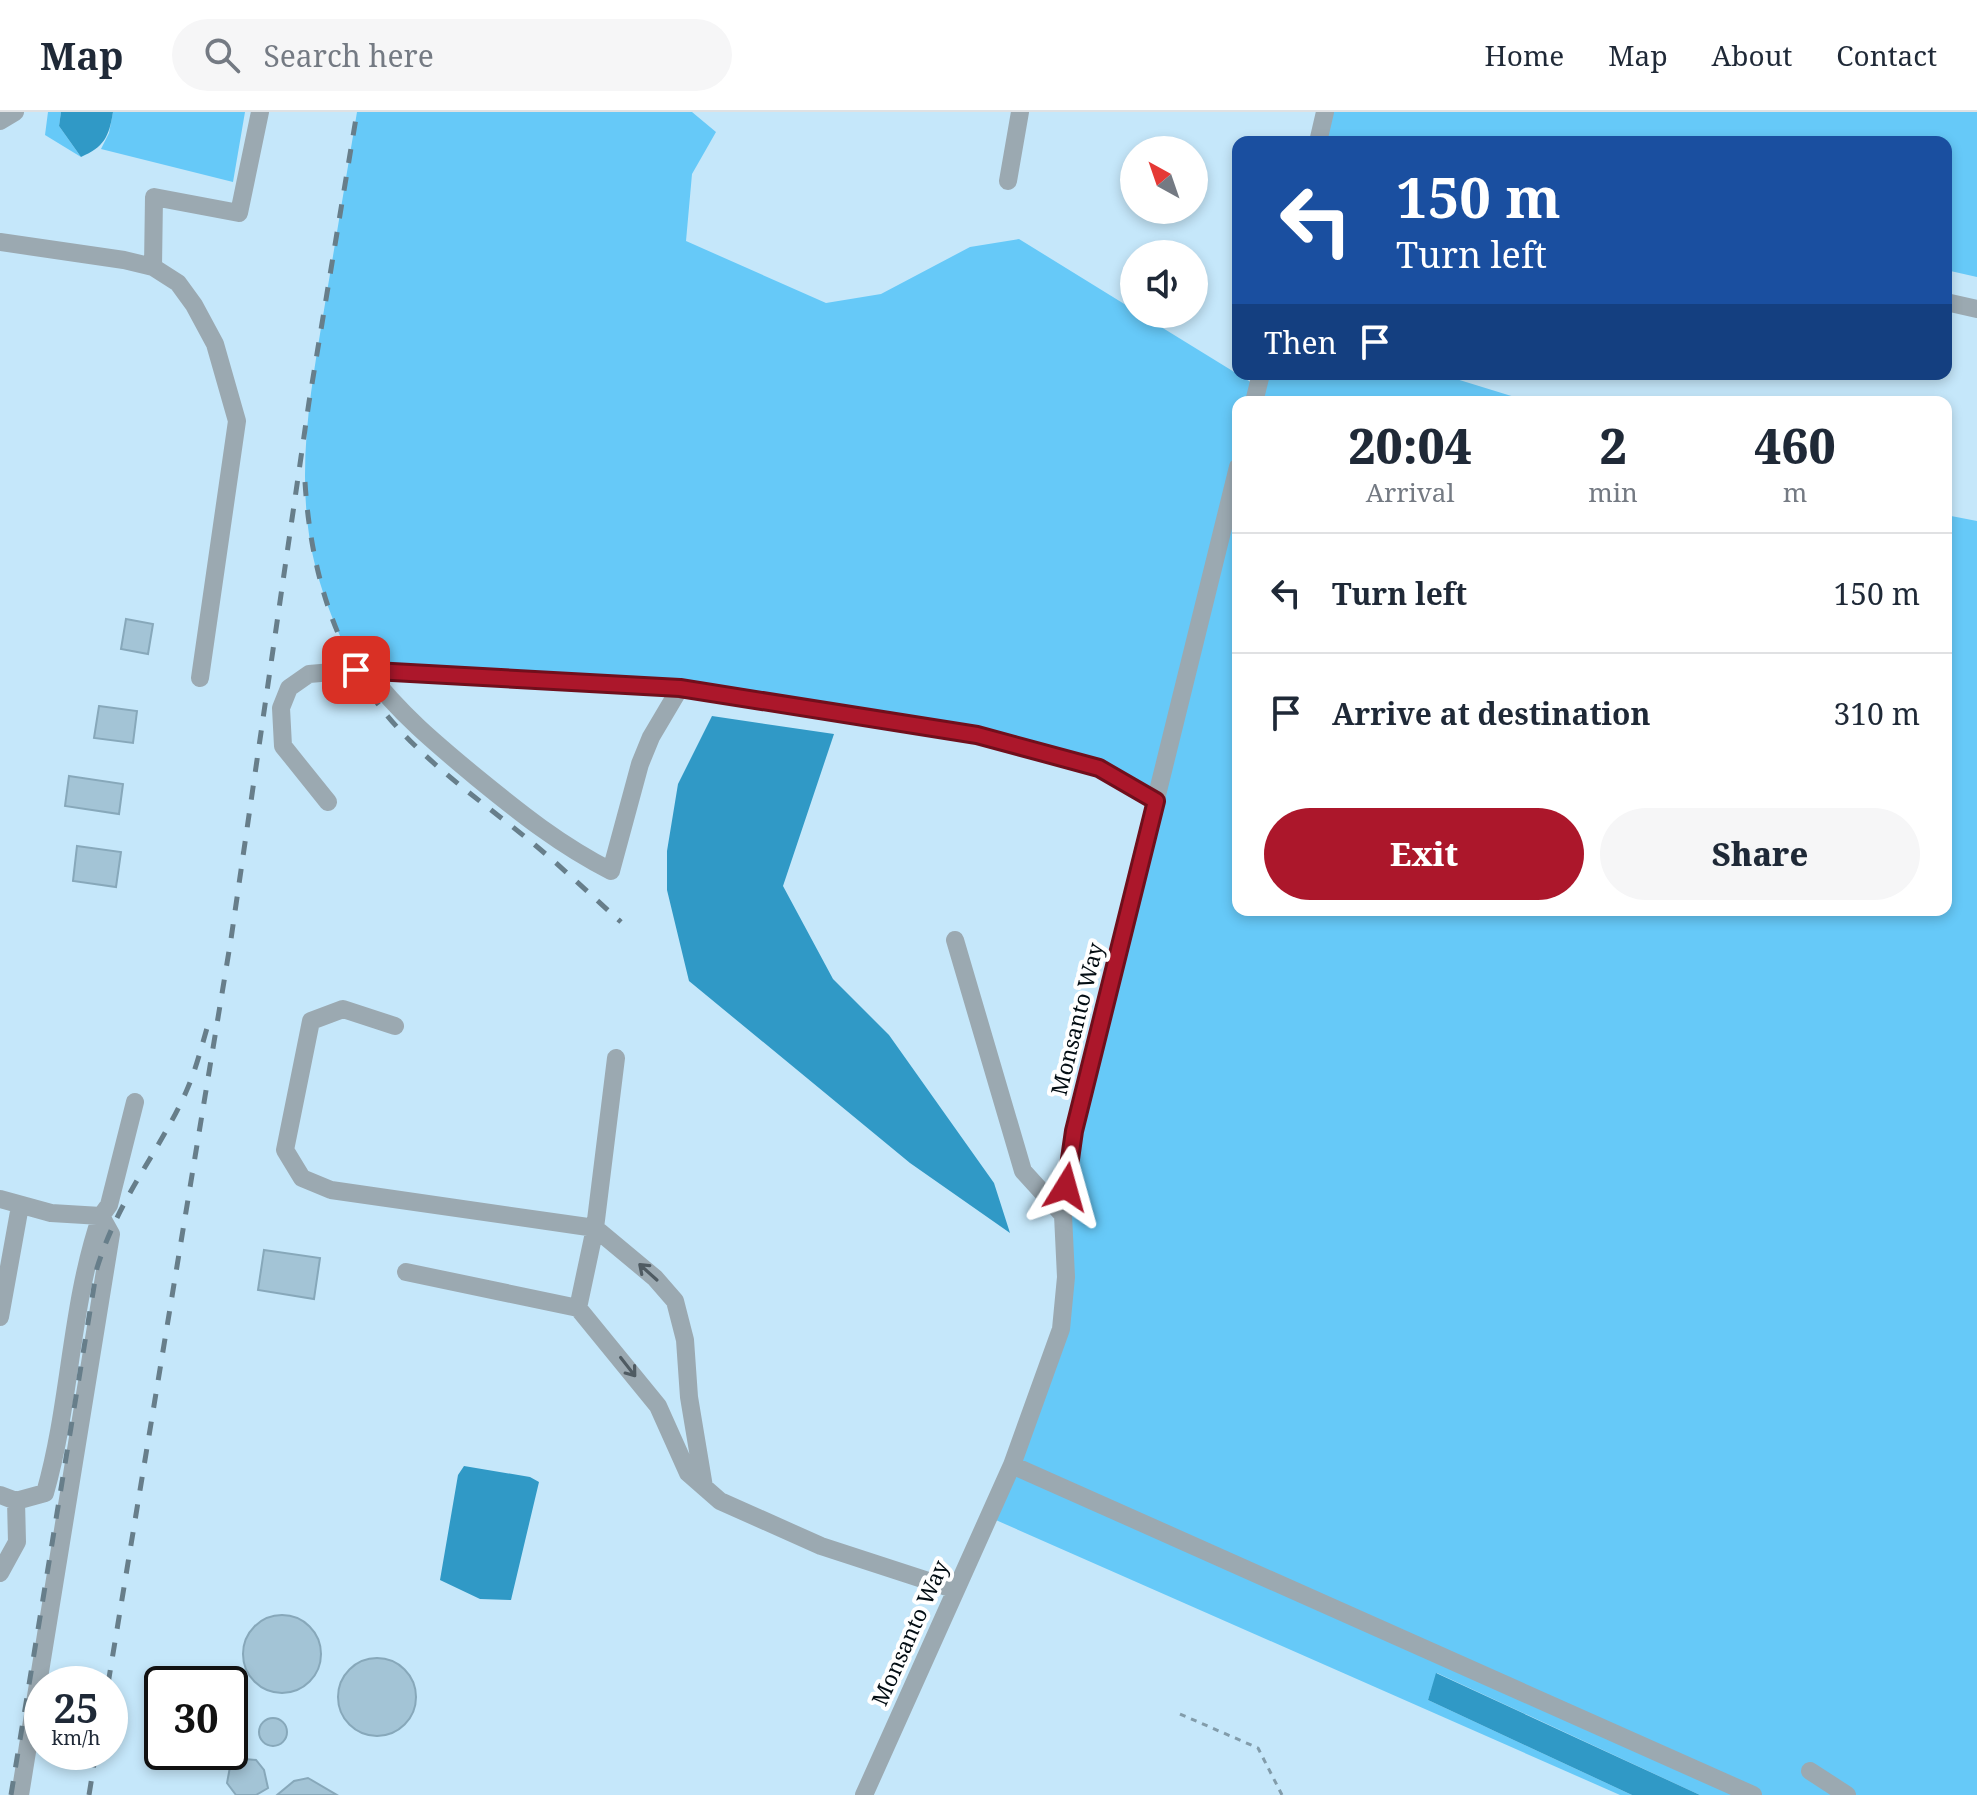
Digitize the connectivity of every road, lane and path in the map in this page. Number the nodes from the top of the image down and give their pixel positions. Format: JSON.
{"nodes":[{"id":1,"x":15,"y":112,"type":"edge"},
{"id":2,"x":260,"y":112,"type":"edge"},
{"id":3,"x":1020,"y":112,"type":"edge"},
{"id":4,"x":1325,"y":112,"type":"edge"},
{"id":5,"x":0,"y":121,"type":"edge"},
{"id":6,"x":1319,"y":136,"type":"edge"},
{"id":7,"x":1008,"y":181,"type":"dead end"},
{"id":8,"x":0,"y":242,"type":"edge"},
{"id":9,"x":153,"y":267,"type":"junction"},
{"id":10,"x":1952,"y":303,"type":"edge"},
{"id":11,"x":1977,"y":309,"type":"edge"},
{"id":12,"x":1232,"y":491,"type":"edge"},
{"id":13,"x":367,"y":671,"type":"junction"},
{"id":14,"x":200,"y":678,"type":"dead end"},
{"id":15,"x":680,"y":688,"type":"junction"},
{"id":16,"x":1156,"y":801,"type":"junction"},
{"id":17,"x":328,"y":802,"type":"dead end"},
{"id":18,"x":955,"y":940,"type":"dead end"},
{"id":19,"x":395,"y":1026,"type":"dead end"},
{"id":20,"x":616,"y":1058,"type":"dead end"},
{"id":21,"x":135,"y":1102,"type":"dead end"},
{"id":22,"x":0,"y":1199,"type":"edge"},
{"id":23,"x":20,"y":1206,"type":"junction"},
{"id":24,"x":1063,"y":1215,"type":"junction"},
{"id":25,"x":101,"y":1216,"type":"junction"},
{"id":26,"x":595,"y":1228,"type":"junction"},
{"id":27,"x":406,"y":1272,"type":"dead end"},
{"id":28,"x":578,"y":1308,"type":"junction"},
{"id":29,"x":0,"y":1317,"type":"edge"},
{"id":30,"x":1012,"y":1465,"type":"junction"},
{"id":31,"x":704,"y":1487,"type":"junction"},
{"id":32,"x":8,"y":1498,"type":"edge"},
{"id":33,"x":0,"y":1573,"type":"edge"},
{"id":34,"x":956,"y":1590,"type":"junction"},
{"id":35,"x":1180,"y":1714,"type":"dead end"},
{"id":36,"x":1810,"y":1771,"type":"dead end"},
{"id":37,"x":20,"y":1795,"type":"edge"},
{"id":38,"x":864,"y":1795,"type":"edge"},
{"id":39,"x":1282,"y":1795,"type":"edge"},
{"id":40,"x":1753,"y":1795,"type":"edge"},
{"id":41,"x":1847,"y":1795,"type":"edge"}],
"edges":[{"from":1,"to":5,"type":"street"},
{"from":2,"to":9,"type":"street"},
{"from":3,"to":7,"type":"street"},
{"from":4,"to":6,"type":"street"},
{"from":8,"to":9,"type":"street"},
{"from":9,"to":14,"type":"street"},
{"from":10,"to":11,"type":"street"},
{"from":12,"to":16,"type":"street","name":"Monsanto Way"},
{"from":13,"to":15,"type":"street"},
{"from":13,"to":15,"type":"street"},
{"from":13,"to":17,"type":"street"},
{"from":15,"to":16,"type":"street"},
{"from":16,"to":24,"type":"street","name":"Monsanto Way"},
{"from":18,"to":24,"type":"street"},
{"from":19,"to":26,"type":"street"},
{"from":20,"to":26,"type":"street"},
{"from":21,"to":25,"type":"street"},
{"from":22,"to":23,"type":"street"},
{"from":23,"to":25,"type":"street"},
{"from":23,"to":29,"type":"street"},
{"from":24,"to":30,"type":"street","name":"Monsanto Way"},
{"from":25,"to":32,"type":"street"},
{"from":25,"to":37,"type":"street"},
{"from":26,"to":28,"type":"street"},
{"from":31,"to":26,"type":"street","one_way":true},
{"from":27,"to":28,"type":"street"},
{"from":28,"to":31,"type":"street","one_way":true},
{"from":30,"to":34,"type":"street","name":"Monsanto Way"},
{"from":30,"to":40,"type":"street"},
{"from":31,"to":34,"type":"street"},
{"from":32,"to":33,"type":"street"},
{"from":34,"to":38,"type":"street","name":"Monsanto Way"},
{"from":35,"to":39,"type":"path"},
{"from":36,"to":41,"type":"street"}]}
